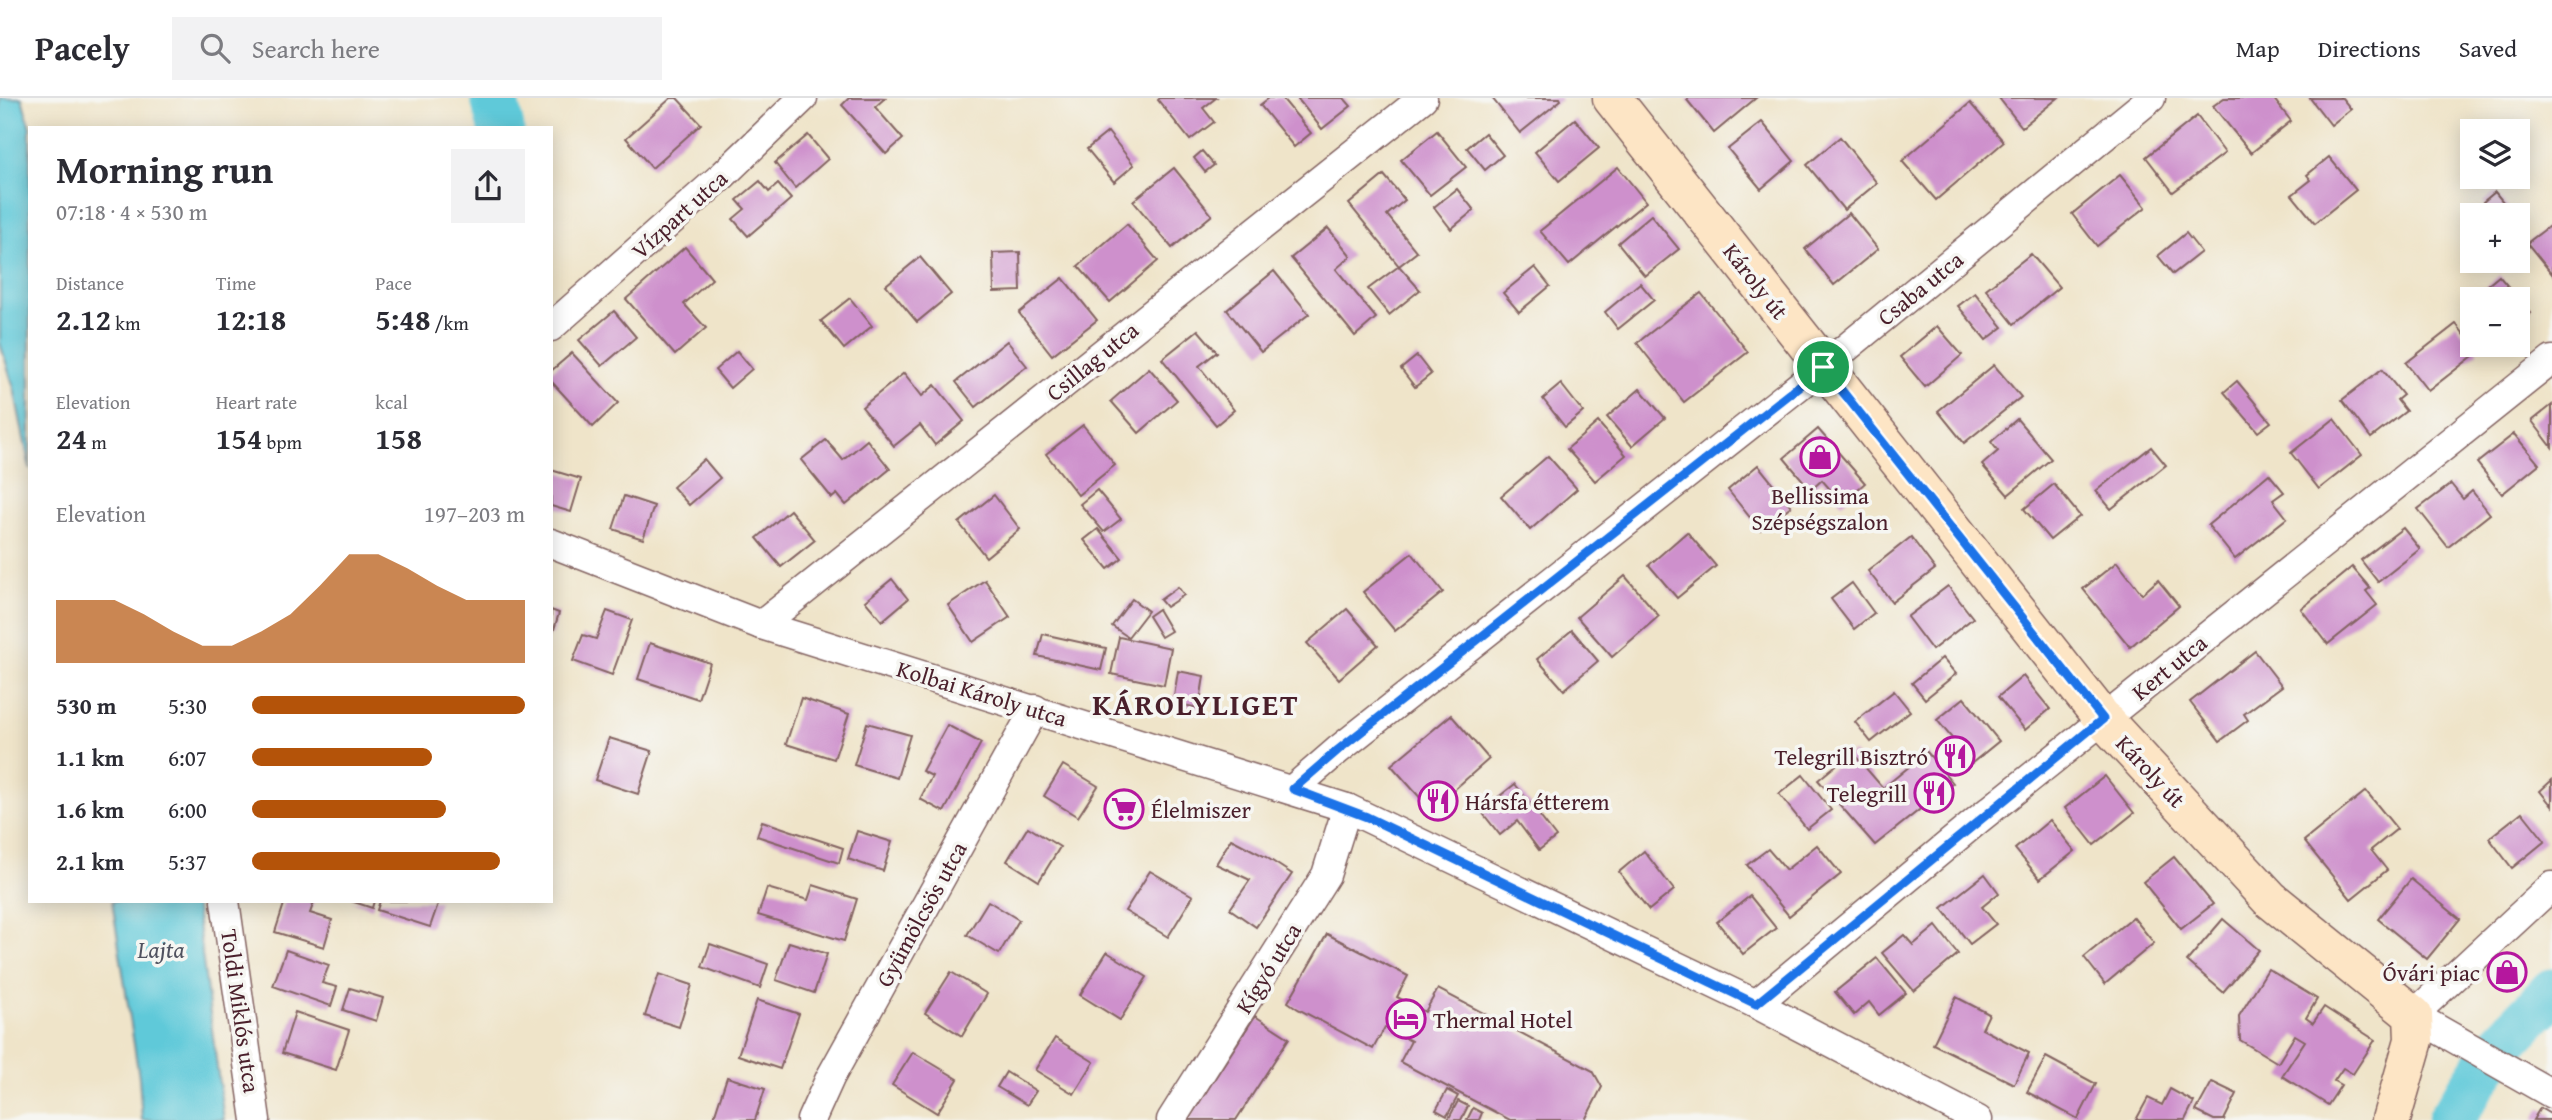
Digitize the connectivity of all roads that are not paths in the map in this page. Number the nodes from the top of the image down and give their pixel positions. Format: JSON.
{"nodes":[{"id":1,"x":803,"y":98,"type":"edge"},
{"id":2,"x":1423,"y":98,"type":"edge"},
{"id":3,"x":1612,"y":98,"type":"edge"},
{"id":4,"x":2151,"y":98,"type":"edge"},
{"id":5,"x":553,"y":325,"type":"edge"},
{"id":6,"x":2552,"y":360,"type":"edge"},
{"id":7,"x":1823,"y":367,"type":"junction"},
{"id":8,"x":553,"y":544,"type":"edge"},
{"id":9,"x":761,"y":625,"type":"junction"},
{"id":10,"x":1035,"y":709,"type":"junction"},
{"id":11,"x":2103,"y":719,"type":"junction"},
{"id":12,"x":1293,"y":789,"type":"junction"},
{"id":13,"x":1347,"y":808,"type":"junction"},
{"id":14,"x":2552,"y":886,"type":"edge"},
{"id":15,"x":225,"y":903,"type":"edge"},
{"id":16,"x":1756,"y":1004,"type":"junction"},
{"id":17,"x":2413,"y":1015,"type":"junction"},
{"id":18,"x":2552,"y":1094,"type":"edge"},
{"id":19,"x":257,"y":1120,"type":"edge"},
{"id":20,"x":811,"y":1120,"type":"edge"},
{"id":21,"x":1171,"y":1120,"type":"edge"},
{"id":22,"x":1978,"y":1120,"type":"edge"},
{"id":23,"x":2391,"y":1120,"type":"edge"}],
"edges":[{"from":1,"to":5,"type":"street","name":"Vízpart utca"},
{"from":2,"to":9,"type":"street","name":"Csillag utca"},
{"from":3,"to":7,"type":"street","name":"Károly út"},
{"from":4,"to":7,"type":"street","name":"Csaba utca"},
{"from":6,"to":11,"type":"street","name":"Kert utca"},
{"from":7,"to":11,"type":"street","name":"Károly út"},
{"from":7,"to":12,"type":"street","name":"Csaba utca"},
{"from":8,"to":9,"type":"street","name":"Kolbai Károly utca"},
{"from":9,"to":10,"type":"street","name":"Kolbai Károly utca"},
{"from":10,"to":12,"type":"street","name":"Kolbai Károly utca"},
{"from":10,"to":20,"type":"street","name":"Gyümölcsös utca"},
{"from":11,"to":16,"type":"street","name":"Kert utca"},
{"from":11,"to":17,"type":"street","name":"Károly út"},
{"from":12,"to":13,"type":"street","name":"Kolbai Károly utca"},
{"from":13,"to":16,"type":"street","name":"Kolbai Károly utca"},
{"from":13,"to":21,"type":"street","name":"Kígyó utca"},
{"from":14,"to":17,"type":"street"},
{"from":15,"to":19,"type":"street","name":"Toldi Miklós utca"},
{"from":16,"to":22,"type":"street","name":"Kolbai Károly utca"},
{"from":17,"to":18,"type":"street"},
{"from":17,"to":23,"type":"street"}]}
